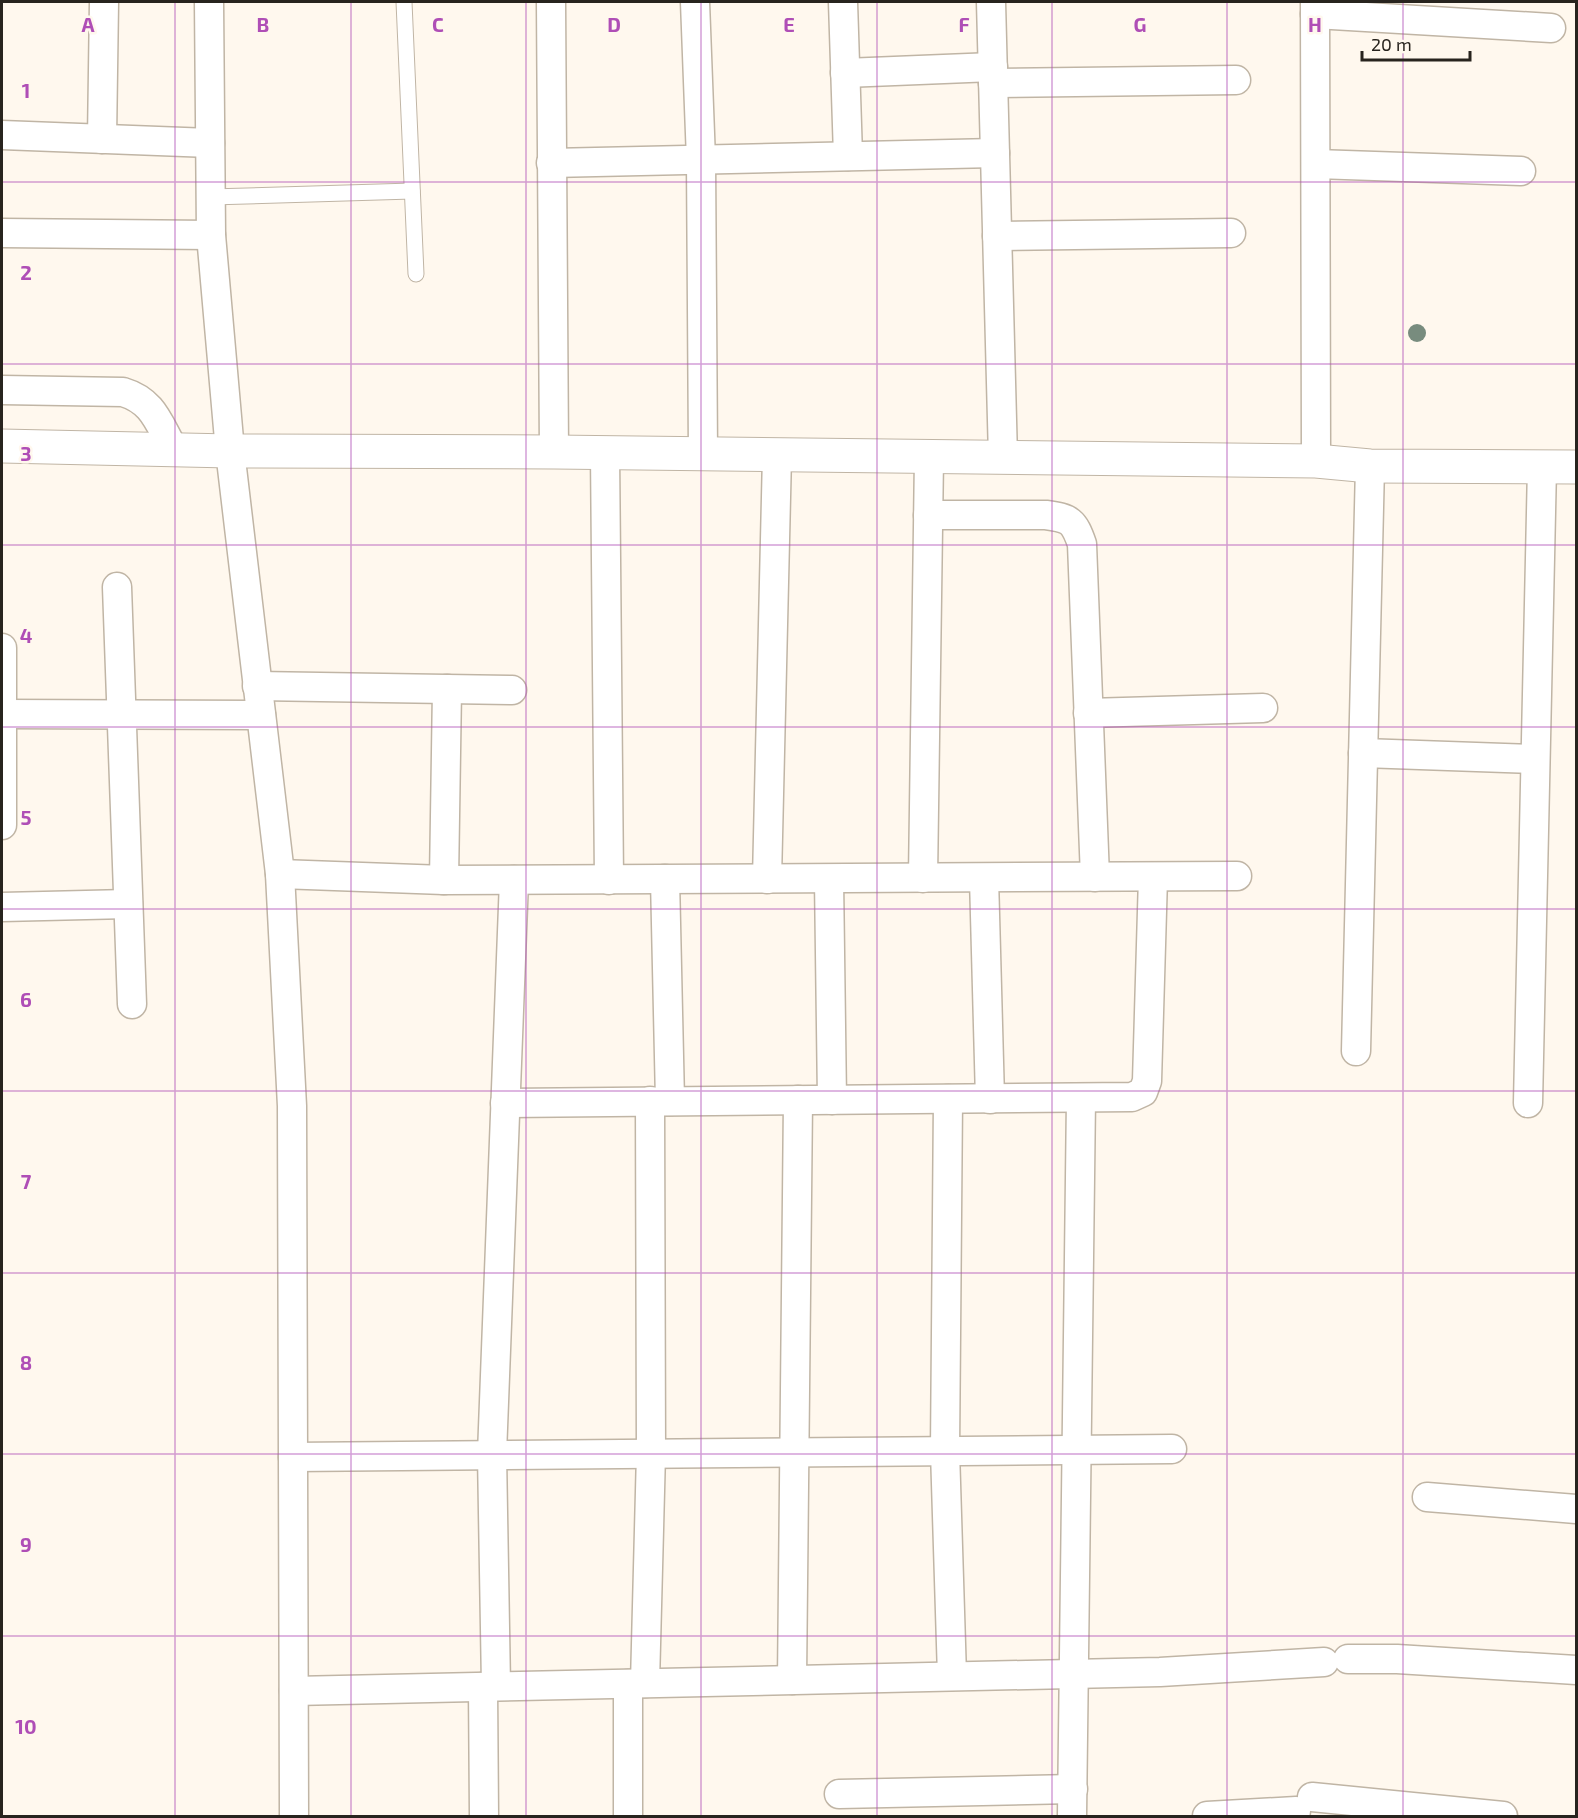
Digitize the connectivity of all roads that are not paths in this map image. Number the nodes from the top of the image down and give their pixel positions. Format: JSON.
{"nodes":[{"id":1,"x":104,"y":2,"type":"edge"},
{"id":2,"x":209,"y":2,"type":"edge"},
{"id":3,"x":404,"y":2,"type":"edge"},
{"id":4,"x":550,"y":2,"type":"edge"},
{"id":5,"x":695,"y":2,"type":"edge"},
{"id":6,"x":843,"y":2,"type":"edge"},
{"id":7,"x":991,"y":2,"type":"edge"},
{"id":8,"x":1315,"y":8,"type":"edge"},
{"id":9,"x":1551,"y":28,"type":"dead end"},
{"id":10,"x":845,"y":73,"type":"junction"},
{"id":11,"x":993,"y":75,"type":"junction"},
{"id":12,"x":1236,"y":80,"type":"dead end"},
{"id":13,"x":2,"y":135,"type":"edge"},
{"id":14,"x":102,"y":139,"type":"junction"},
{"id":15,"x":210,"y":142,"type":"junction"},
{"id":16,"x":995,"y":153,"type":"junction"},
{"id":17,"x":848,"y":156,"type":"junction"},
{"id":18,"x":701,"y":160,"type":"junction"},
{"id":19,"x":551,"y":163,"type":"junction"},
{"id":20,"x":1316,"y":164,"type":"junction"},
{"id":21,"x":1521,"y":171,"type":"dead end"},
{"id":22,"x":412,"y":191,"type":"junction"},
{"id":23,"x":210,"y":197,"type":"junction"},
{"id":24,"x":2,"y":233,"type":"edge"},
{"id":25,"x":1232,"y":233,"type":"dead end"},
{"id":26,"x":211,"y":235,"type":"junction"},
{"id":27,"x":997,"y":236,"type":"junction"},
{"id":28,"x":416,"y":274,"type":"dead end"},
{"id":29,"x":2,"y":390,"type":"edge"},
{"id":30,"x":2,"y":446,"type":"edge"},
{"id":31,"x":173,"y":448,"type":"junction"},
{"id":32,"x":230,"y":451,"type":"junction"},
{"id":33,"x":554,"y":452,"type":"junction"},
{"id":34,"x":605,"y":453,"type":"junction"},
{"id":35,"x":704,"y":454,"type":"junction"},
{"id":36,"x":777,"y":455,"type":"junction"},
{"id":37,"x":929,"y":457,"type":"junction"},
{"id":38,"x":1003,"y":458,"type":"junction"},
{"id":39,"x":1316,"y":461,"type":"junction"},
{"id":40,"x":1370,"y":466,"type":"junction"},
{"id":41,"x":1542,"y":467,"type":"junction"},
{"id":42,"x":1576,"y":467,"type":"edge"},
{"id":43,"x":928,"y":515,"type":"junction"},
{"id":44,"x":117,"y":587,"type":"dead end"},
{"id":45,"x":2,"y":648,"type":"edge"},
{"id":46,"x":257,"y":686,"type":"junction"},
{"id":47,"x":447,"y":689,"type":"junction"},
{"id":48,"x":512,"y":690,"type":"dead end"},
{"id":49,"x":1263,"y":708,"type":"dead end"},
{"id":50,"x":1088,"y":713,"type":"junction"},
{"id":51,"x":2,"y":714,"type":"edge"},
{"id":52,"x":261,"y":714,"type":"junction"},
{"id":53,"x":121,"y":715,"type":"junction"},
{"id":54,"x":1364,"y":753,"type":"junction"},
{"id":55,"x":1535,"y":759,"type":"junction"},
{"id":56,"x":2,"y":825,"type":"edge"},
{"id":57,"x":280,"y":874,"type":"junction"},
{"id":58,"x":1236,"y":876,"type":"dead end"},
{"id":59,"x":1095,"y":877,"type":"junction"},
{"id":60,"x":1153,"y":877,"type":"junction"},
{"id":61,"x":923,"y":878,"type":"junction"},
{"id":62,"x":984,"y":878,"type":"junction"},
{"id":63,"x":665,"y":879,"type":"junction"},
{"id":64,"x":767,"y":879,"type":"junction"},
{"id":65,"x":829,"y":879,"type":"junction"},
{"id":66,"x":444,"y":880,"type":"junction"},
{"id":67,"x":514,"y":880,"type":"junction"},
{"id":68,"x":609,"y":880,"type":"junction"},
{"id":69,"x":128,"y":904,"type":"junction"},
{"id":70,"x":2,"y":907,"type":"edge"},
{"id":71,"x":132,"y":1004,"type":"dead end"},
{"id":72,"x":1356,"y":1052,"type":"dead end"},
{"id":73,"x":1081,"y":1098,"type":"junction"},
{"id":74,"x":948,"y":1099,"type":"junction"},
{"id":75,"x":990,"y":1099,"type":"junction"},
{"id":76,"x":798,"y":1100,"type":"junction"},
{"id":77,"x":832,"y":1100,"type":"junction"},
{"id":78,"x":660,"y":1101,"type":"junction"},
{"id":79,"x":505,"y":1103,"type":"junction"},
{"id":80,"x":1528,"y":1103,"type":"dead end"},
{"id":81,"x":1172,"y":1449,"type":"dead end"},
{"id":82,"x":1077,"y":1450,"type":"junction"},
{"id":83,"x":945,"y":1451,"type":"junction"},
{"id":84,"x":796,"y":1452,"type":"junction"},
{"id":85,"x":651,"y":1453,"type":"junction"},
{"id":86,"x":492,"y":1454,"type":"junction"},
{"id":87,"x":293,"y":1457,"type":"junction"},
{"id":88,"x":1426,"y":1497,"type":"dead end"},
{"id":89,"x":1576,"y":1509,"type":"edge"},
{"id":90,"x":1576,"y":1670,"type":"edge"},
{"id":91,"x":1075,"y":1674,"type":"junction"},
{"id":92,"x":952,"y":1676,"type":"junction"},
{"id":93,"x":792,"y":1680,"type":"junction"},
{"id":94,"x":637,"y":1683,"type":"junction"},
{"id":95,"x":490,"y":1686,"type":"junction"},
{"id":96,"x":294,"y":1691,"type":"junction"},
{"id":97,"x":839,"y":1794,"type":"dead end"},
{"id":98,"x":1072,"y":1803,"type":"edge"},
{"id":99,"x":294,"y":1816,"type":"edge"},
{"id":100,"x":484,"y":1816,"type":"edge"},
{"id":101,"x":628,"y":1816,"type":"edge"},
{"id":102,"x":1207,"y":1816,"type":"edge"},
{"id":103,"x":1503,"y":1816,"type":"edge"}],
"edges":[{"from":1,"to":14,"type":"street"},
{"from":2,"to":15,"type":"street"},
{"from":3,"to":22,"type":"lane"},
{"from":4,"to":19,"type":"street"},
{"from":5,"to":18,"type":"street"},
{"from":6,"to":10,"type":"street"},
{"from":7,"to":11,"type":"street"},
{"from":8,"to":9,"type":"street"},
{"from":8,"to":20,"type":"street"},
{"from":10,"to":11,"type":"street"},
{"from":10,"to":17,"type":"street"},
{"from":11,"to":12,"type":"street"},
{"from":11,"to":16,"type":"street"},
{"from":13,"to":14,"type":"street"},
{"from":14,"to":15,"type":"street"},
{"from":15,"to":23,"type":"street"},
{"from":16,"to":17,"type":"street"},
{"from":16,"to":27,"type":"street"},
{"from":17,"to":18,"type":"street"},
{"from":18,"to":19,"type":"street"},
{"from":18,"to":35,"type":"street"},
{"from":19,"to":33,"type":"street"},
{"from":20,"to":21,"type":"street"},
{"from":20,"to":39,"type":"street"},
{"from":22,"to":23,"type":"lane"},
{"from":22,"to":28,"type":"lane"},
{"from":23,"to":26,"type":"street"},
{"from":24,"to":26,"type":"street"},
{"from":25,"to":27,"type":"street"},
{"from":26,"to":32,"type":"street"},
{"from":27,"to":38,"type":"street"},
{"from":29,"to":31,"type":"street"},
{"from":30,"to":31,"type":"street"},
{"from":31,"to":32,"type":"street"},
{"from":32,"to":33,"type":"street"},
{"from":32,"to":46,"type":"street"},
{"from":33,"to":34,"type":"street"},
{"from":34,"to":35,"type":"street"},
{"from":34,"to":68,"type":"street"},
{"from":35,"to":36,"type":"street"},
{"from":36,"to":37,"type":"street"},
{"from":36,"to":64,"type":"street"},
{"from":37,"to":38,"type":"street"},
{"from":37,"to":43,"type":"street"},
{"from":38,"to":39,"type":"street"},
{"from":39,"to":40,"type":"street"},
{"from":40,"to":41,"type":"street"},
{"from":40,"to":54,"type":"street"},
{"from":41,"to":42,"type":"street"},
{"from":41,"to":55,"type":"street"},
{"from":43,"to":50,"type":"street"},
{"from":43,"to":61,"type":"street"},
{"from":44,"to":53,"type":"street"},
{"from":45,"to":51,"type":"street"},
{"from":46,"to":47,"type":"street"},
{"from":46,"to":52,"type":"street"},
{"from":47,"to":48,"type":"street"},
{"from":47,"to":66,"type":"street"},
{"from":49,"to":50,"type":"street"},
{"from":50,"to":59,"type":"street"},
{"from":51,"to":53,"type":"street"},
{"from":51,"to":56,"type":"street"},
{"from":52,"to":53,"type":"street"},
{"from":52,"to":57,"type":"street"},
{"from":53,"to":69,"type":"street"},
{"from":54,"to":55,"type":"street"},
{"from":54,"to":72,"type":"street"},
{"from":55,"to":80,"type":"street"},
{"from":57,"to":66,"type":"street"},
{"from":57,"to":87,"type":"street"},
{"from":58,"to":60,"type":"street"},
{"from":59,"to":60,"type":"street"},
{"from":59,"to":62,"type":"street"},
{"from":60,"to":73,"type":"street"},
{"from":61,"to":62,"type":"street"},
{"from":61,"to":65,"type":"street"},
{"from":62,"to":75,"type":"street"},
{"from":63,"to":64,"type":"street"},
{"from":63,"to":68,"type":"street"},
{"from":63,"to":78,"type":"street"},
{"from":64,"to":65,"type":"street"},
{"from":65,"to":77,"type":"street"},
{"from":66,"to":67,"type":"street"},
{"from":67,"to":68,"type":"street"},
{"from":67,"to":79,"type":"street"},
{"from":69,"to":70,"type":"street"},
{"from":69,"to":71,"type":"street"},
{"from":73,"to":75,"type":"street"},
{"from":73,"to":82,"type":"street"},
{"from":74,"to":75,"type":"street"},
{"from":74,"to":77,"type":"street"},
{"from":74,"to":83,"type":"street"},
{"from":76,"to":77,"type":"street"},
{"from":76,"to":78,"type":"street"},
{"from":76,"to":84,"type":"street"},
{"from":78,"to":79,"type":"street"},
{"from":78,"to":85,"type":"street"},
{"from":79,"to":86,"type":"street"},
{"from":81,"to":82,"type":"street"},
{"from":82,"to":83,"type":"street"},
{"from":82,"to":91,"type":"street"},
{"from":83,"to":84,"type":"street"},
{"from":83,"to":92,"type":"street"},
{"from":84,"to":85,"type":"street"},
{"from":84,"to":93,"type":"street"},
{"from":85,"to":86,"type":"street"},
{"from":85,"to":94,"type":"street"},
{"from":86,"to":87,"type":"street"},
{"from":86,"to":95,"type":"street"},
{"from":87,"to":96,"type":"street"},
{"from":88,"to":89,"type":"street"},
{"from":90,"to":91,"type":"street"},
{"from":91,"to":92,"type":"street"},
{"from":91,"to":98,"type":"street"},
{"from":92,"to":93,"type":"street"},
{"from":93,"to":94,"type":"street"},
{"from":94,"to":95,"type":"street"},
{"from":94,"to":101,"type":"street"},
{"from":95,"to":96,"type":"street"},
{"from":95,"to":100,"type":"street"},
{"from":96,"to":99,"type":"street"},
{"from":97,"to":98,"type":"street"},
{"from":102,"to":103,"type":"street"}]}
